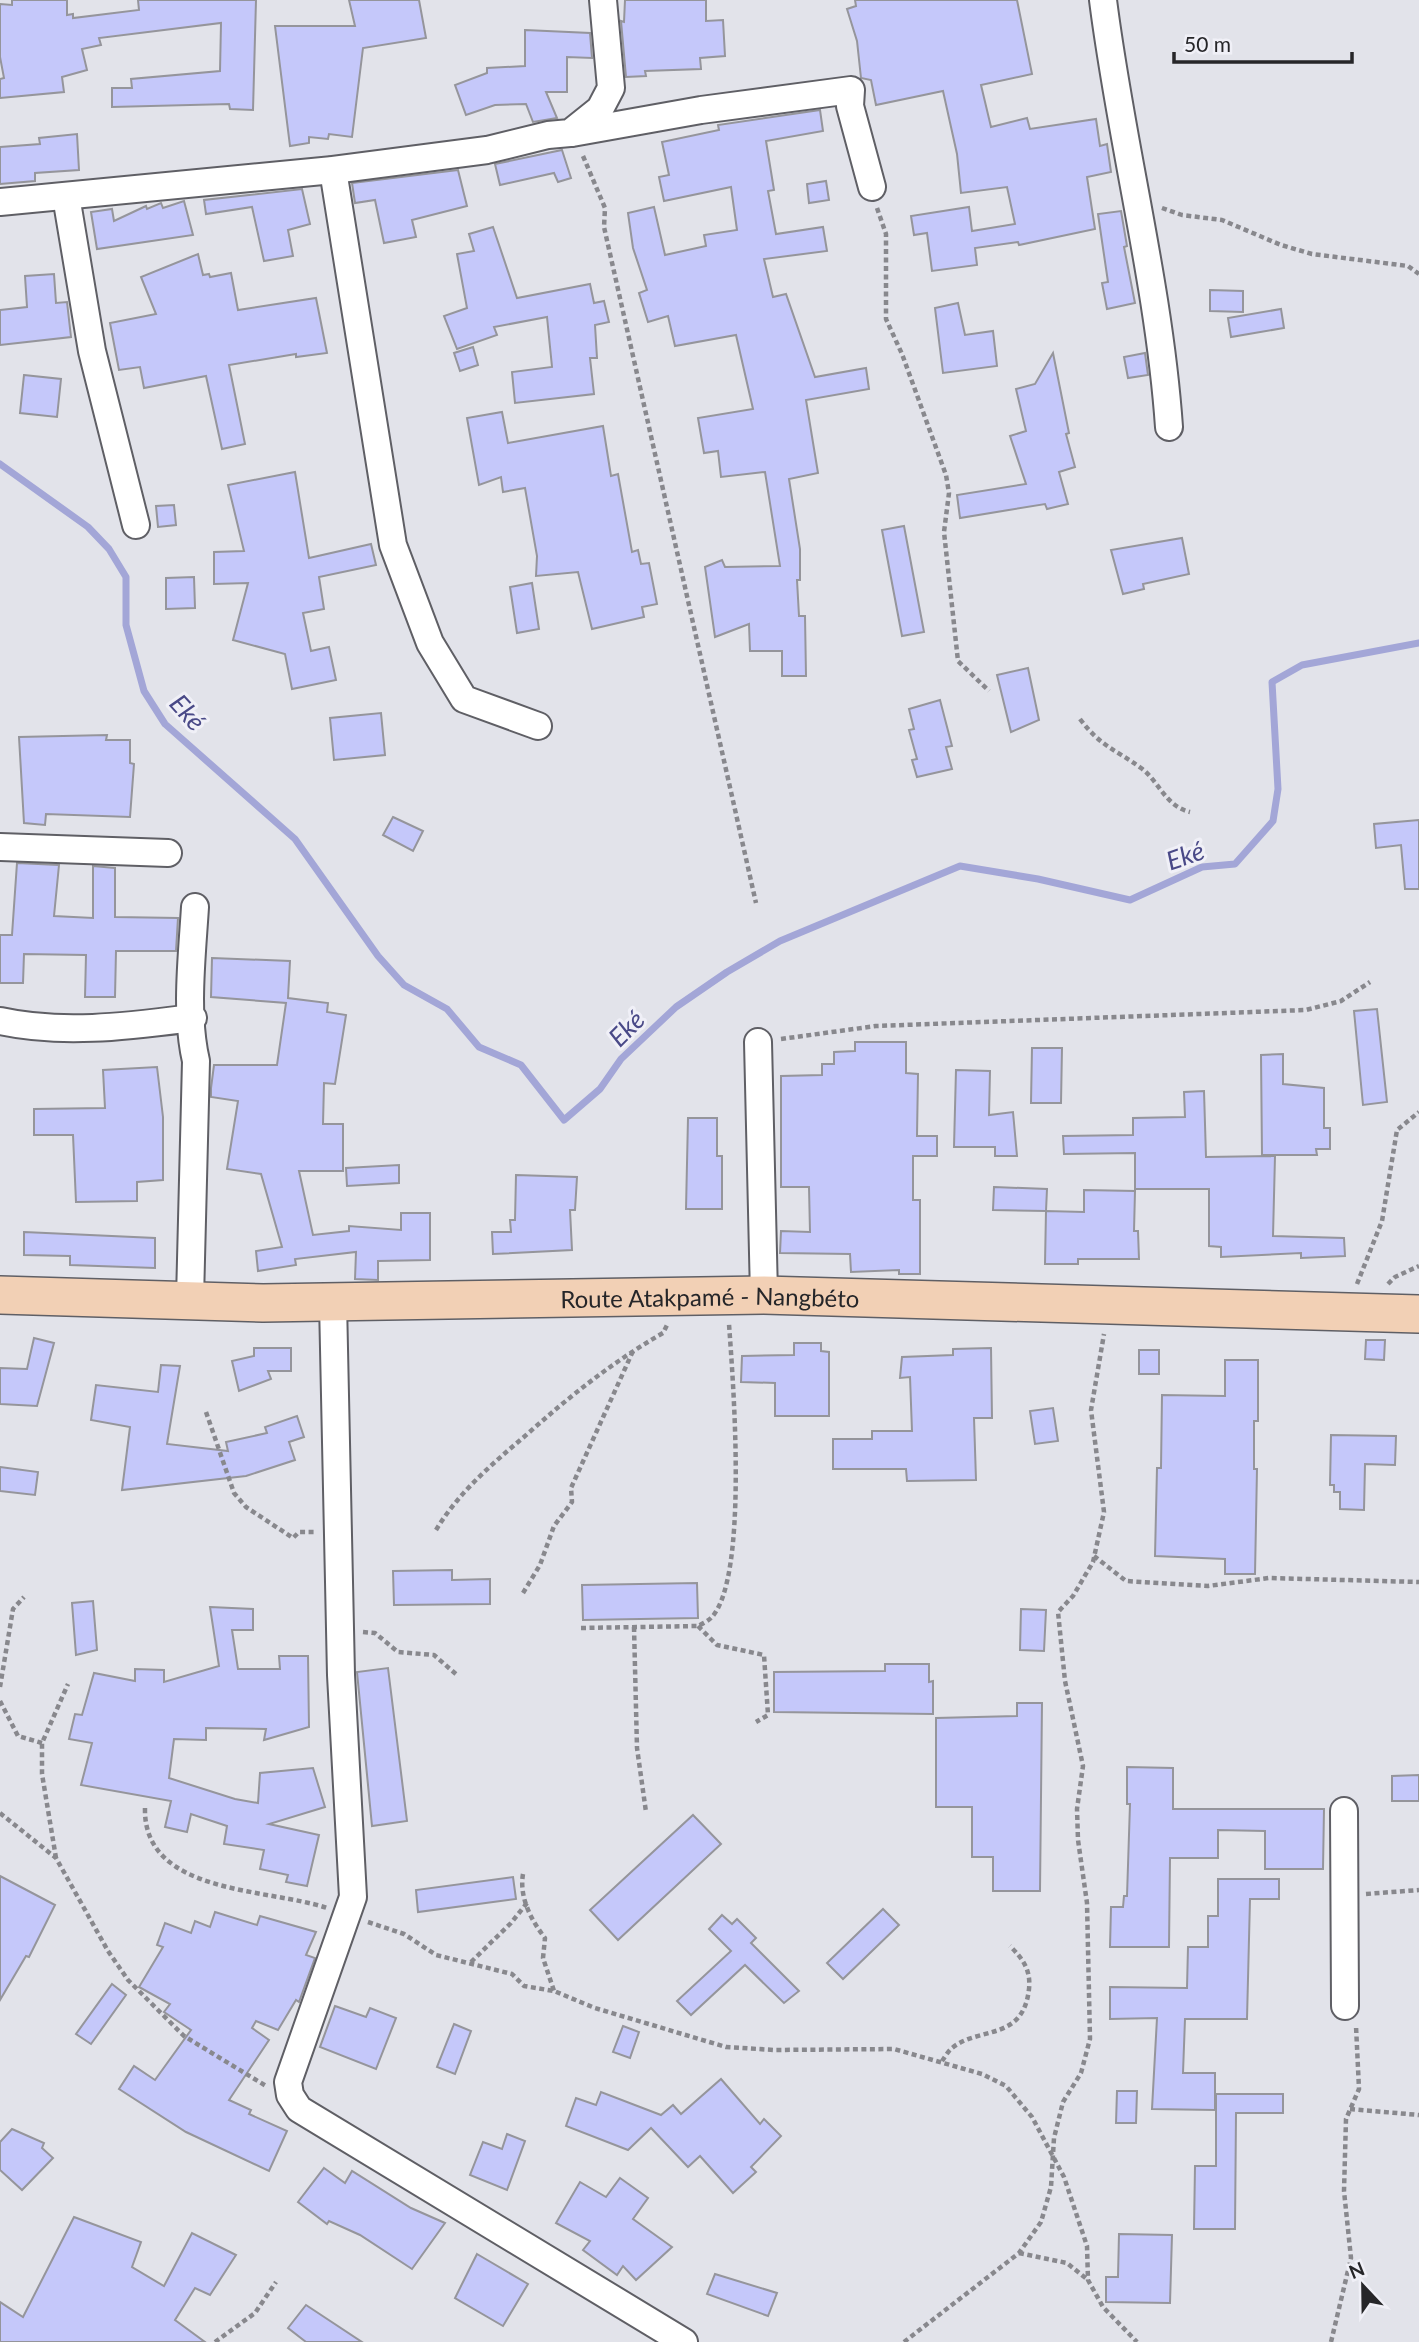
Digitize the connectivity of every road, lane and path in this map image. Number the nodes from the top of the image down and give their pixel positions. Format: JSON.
{"nodes":[{"id":1,"x":603,"y":0,"type":"edge"},
{"id":2,"x":1103,"y":0,"type":"edge"},
{"id":3,"x":570,"y":133,"type":"junction"},
{"id":4,"x":333,"y":170,"type":"junction"},
{"id":5,"x":872,"y":187,"type":"joint"},
{"id":6,"x":66,"y":196,"type":"junction"},
{"id":7,"x":1135,"y":200,"type":"junction"},
{"id":8,"x":0,"y":202,"type":"edge"},
{"id":9,"x":1419,"y":274,"type":"edge"},
{"id":10,"x":1169,"y":427,"type":"dead end"},
{"id":11,"x":136,"y":525,"type":"dead end"},
{"id":12,"x":989,"y":691,"type":"dead end"},
{"id":13,"x":1080,"y":719,"type":"dead end"},
{"id":14,"x":538,"y":726,"type":"dead end"},
{"id":15,"x":1190,"y":812,"type":"dead end"},
{"id":16,"x":0,"y":847,"type":"edge"},
{"id":17,"x":168,"y":853,"type":"dead end"},
{"id":18,"x":756,"y":903,"type":"dead end"},
{"id":19,"x":195,"y":906,"type":"dead end"},
{"id":20,"x":1370,"y":982,"type":"dead end"},
{"id":21,"x":193,"y":1017,"type":"junction"},
{"id":22,"x":0,"y":1021,"type":"edge"},
{"id":23,"x":758,"y":1042,"type":"joint"},
{"id":24,"x":1419,"y":1112,"type":"edge"},
{"id":25,"x":0,"y":1295,"type":"edge"},
{"id":26,"x":727,"y":1295,"type":"junction"},
{"id":27,"x":764,"y":1295,"type":"junction"},
{"id":28,"x":681,"y":1296,"type":"junction"},
{"id":29,"x":190,"y":1299,"type":"junction"},
{"id":30,"x":333,"y":1302,"type":"junction"},
{"id":31,"x":1108,"y":1306,"type":"junction"},
{"id":32,"x":1345,"y":1314,"type":"junction"},
{"id":33,"x":1419,"y":1314,"type":"edge"},
{"id":34,"x":634,"y":1350,"type":"junction"},
{"id":35,"x":205,"y":1412,"type":"dead end"},
{"id":36,"x":436,"y":1530,"type":"dead end"},
{"id":37,"x":337,"y":1532,"type":"junction"},
{"id":38,"x":1094,"y":1556,"type":"junction"},
{"id":39,"x":1419,"y":1582,"type":"edge"},
{"id":40,"x":523,"y":1593,"type":"dead end"},
{"id":41,"x":24,"y":1597,"type":"dead end"},
{"id":42,"x":698,"y":1626,"type":"junction"},
{"id":43,"x":634,"y":1627,"type":"junction"},
{"id":44,"x":581,"y":1628,"type":"dead end"},
{"id":45,"x":340,"y":1629,"type":"junction"},
{"id":46,"x":457,"y":1675,"type":"dead end"},
{"id":47,"x":68,"y":1684,"type":"dead end"},
{"id":48,"x":0,"y":1687,"type":"edge"},
{"id":49,"x":0,"y":1701,"type":"edge"},
{"id":50,"x":756,"y":1722,"type":"dead end"},
{"id":51,"x":42,"y":1743,"type":"junction"},
{"id":52,"x":145,"y":1808,"type":"dead end"},
{"id":53,"x":1344,"y":1811,"type":"dead end"},
{"id":54,"x":646,"y":1812,"type":"dead end"},
{"id":55,"x":0,"y":1813,"type":"edge"},
{"id":56,"x":56,"y":1858,"type":"junction"},
{"id":57,"x":523,"y":1874,"type":"dead end"},
{"id":58,"x":1419,"y":1890,"type":"edge"},
{"id":59,"x":1344,"y":1897,"type":"junction"},
{"id":60,"x":527,"y":1903,"type":"junction"},
{"id":61,"x":347,"y":1914,"type":"junction"},
{"id":62,"x":1010,"y":1946,"type":"dead end"},
{"id":63,"x":470,"y":1963,"type":"junction"},
{"id":64,"x":554,"y":1991,"type":"junction"},
{"id":65,"x":1345,"y":2006,"type":"joint"},
{"id":66,"x":942,"y":2061,"type":"junction"},
{"id":67,"x":288,"y":2082,"type":"junction"},
{"id":68,"x":1350,"y":2109,"type":"junction"},
{"id":69,"x":1419,"y":2115,"type":"edge"},
{"id":70,"x":1054,"y":2160,"type":"junction"},
{"id":71,"x":1019,"y":2253,"type":"junction"},
{"id":72,"x":1088,"y":2280,"type":"junction"},
{"id":73,"x":276,"y":2282,"type":"dead end"},
{"id":74,"x":215,"y":2342,"type":"edge"},
{"id":75,"x":684,"y":2342,"type":"edge"},
{"id":76,"x":904,"y":2342,"type":"edge"},
{"id":77,"x":1137,"y":2342,"type":"edge"},
{"id":78,"x":1331,"y":2342,"type":"edge"}],
"edges":[{"from":1,"to":3,"type":"street"},
{"from":2,"to":7,"type":"street"},
{"from":3,"to":4,"type":"street"},
{"from":3,"to":5,"type":"street"},
{"from":3,"to":18,"type":"path"},
{"from":4,"to":6,"type":"street"},
{"from":4,"to":14,"type":"street"},
{"from":5,"to":12,"type":"path"},
{"from":6,"to":8,"type":"street"},
{"from":6,"to":11,"type":"street"},
{"from":7,"to":9,"type":"path"},
{"from":7,"to":10,"type":"street"},
{"from":13,"to":15,"type":"path"},
{"from":16,"to":17,"type":"street"},
{"from":19,"to":21,"type":"street"},
{"from":20,"to":23,"type":"path"},
{"from":21,"to":22,"type":"street"},
{"from":21,"to":29,"type":"street"},
{"from":23,"to":27,"type":"street"},
{"from":24,"to":32,"type":"path"},
{"from":25,"to":29,"type":"main road","name":"Route Atakpamé - Nangbéto"},
{"from":26,"to":27,"type":"main road","name":"Route Atakpamé - Nangbéto"},
{"from":26,"to":28,"type":"main road","name":"Route Atakpamé - Nangbéto"},
{"from":26,"to":42,"type":"path"},
{"from":27,"to":31,"type":"main road","name":"Route Atakpamé - Nangbéto"},
{"from":28,"to":30,"type":"main road","name":"Route Atakpamé - Nangbéto"},
{"from":28,"to":34,"type":"path"},
{"from":29,"to":30,"type":"main road","name":"Route Atakpamé - Nangbéto"},
{"from":30,"to":37,"type":"street"},
{"from":31,"to":32,"type":"main road","name":"Route Atakpamé - Nangbéto"},
{"from":31,"to":38,"type":"path"},
{"from":32,"to":33,"type":"main road","name":"Route Atakpamé - Nangbéto"},
{"from":34,"to":36,"type":"path"},
{"from":34,"to":40,"type":"path"},
{"from":35,"to":37,"type":"path"},
{"from":37,"to":45,"type":"street"},
{"from":38,"to":39,"type":"path"},
{"from":38,"to":70,"type":"path"},
{"from":41,"to":48,"type":"path"},
{"from":42,"to":43,"type":"path"},
{"from":42,"to":50,"type":"path"},
{"from":43,"to":44,"type":"path"},
{"from":43,"to":54,"type":"path"},
{"from":45,"to":46,"type":"path"},
{"from":45,"to":61,"type":"street"},
{"from":47,"to":51,"type":"path"},
{"from":49,"to":51,"type":"path"},
{"from":51,"to":56,"type":"path"},
{"from":52,"to":61,"type":"path"},
{"from":53,"to":59,"type":"street"},
{"from":55,"to":56,"type":"path"},
{"from":56,"to":67,"type":"path"},
{"from":57,"to":60,"type":"path"},
{"from":58,"to":59,"type":"path"},
{"from":59,"to":65,"type":"street"},
{"from":60,"to":63,"type":"path"},
{"from":60,"to":64,"type":"path"},
{"from":61,"to":63,"type":"path"},
{"from":61,"to":67,"type":"street"},
{"from":62,"to":66,"type":"path"},
{"from":63,"to":64,"type":"path"},
{"from":64,"to":66,"type":"path"},
{"from":65,"to":68,"type":"path"},
{"from":66,"to":70,"type":"path"},
{"from":67,"to":75,"type":"street"},
{"from":68,"to":69,"type":"path"},
{"from":68,"to":78,"type":"path"},
{"from":70,"to":71,"type":"path"},
{"from":70,"to":72,"type":"path"},
{"from":71,"to":72,"type":"path"},
{"from":71,"to":76,"type":"path"},
{"from":72,"to":77,"type":"path"},
{"from":73,"to":74,"type":"path"}]}
